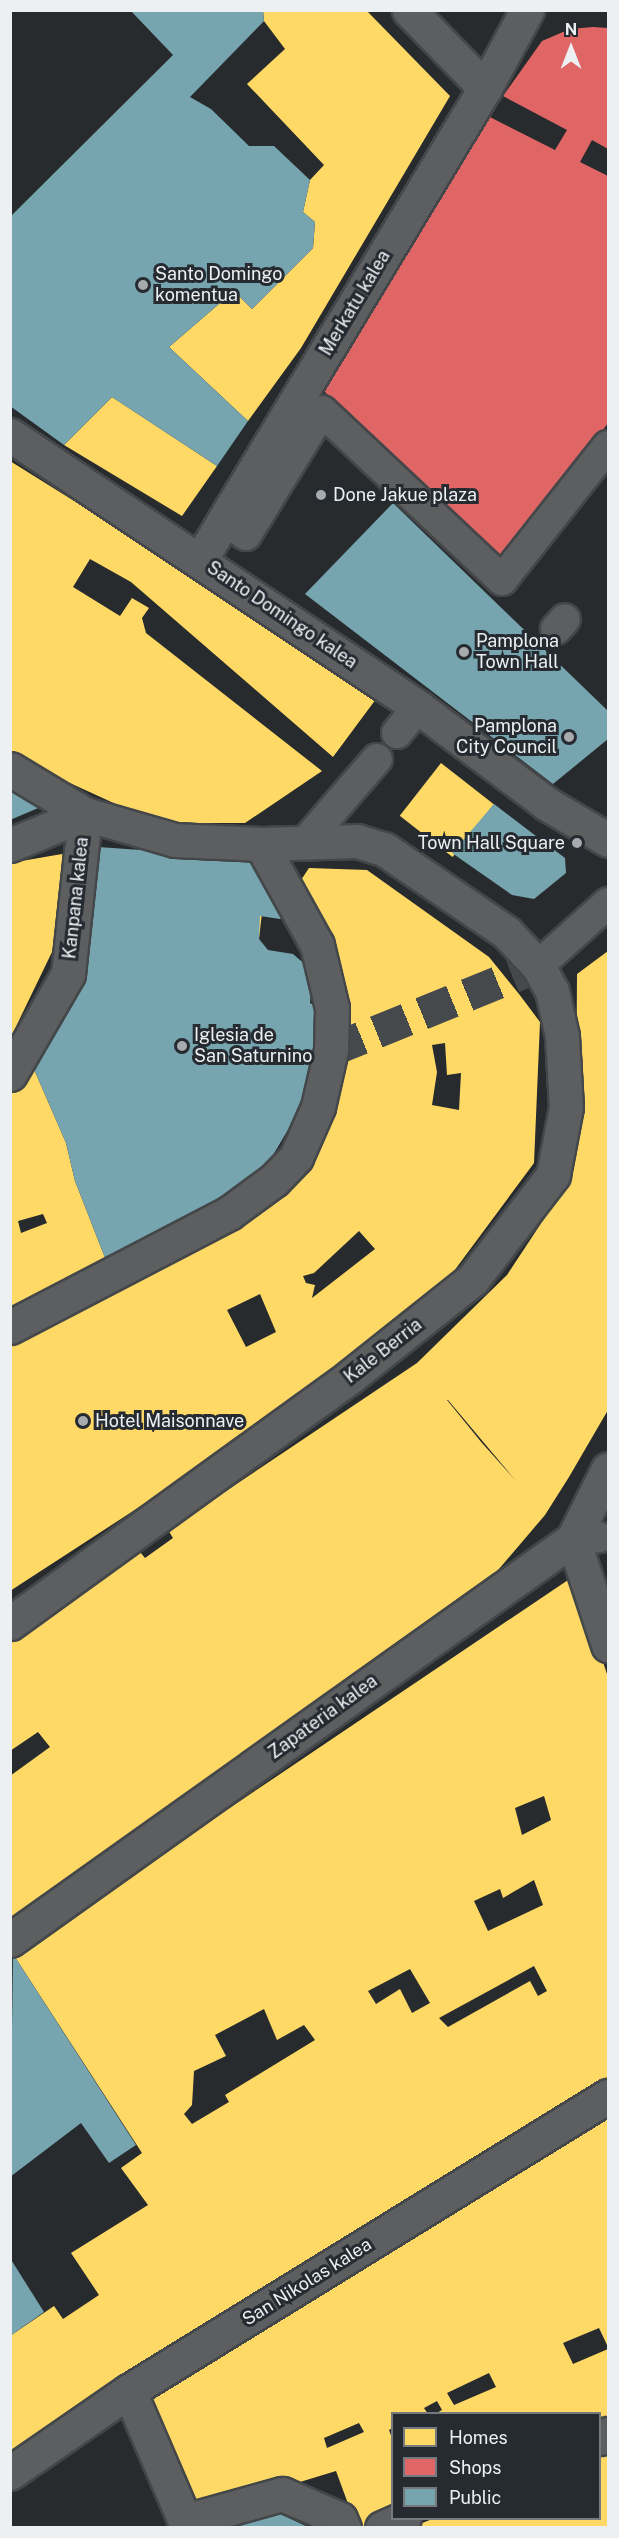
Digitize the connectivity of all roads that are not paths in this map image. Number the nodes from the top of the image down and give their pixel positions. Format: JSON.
{"nodes":[{"id":1,"x":409,"y":10,"type":"edge"},
{"id":2,"x":527,"y":10,"type":"edge"},
{"id":3,"x":485,"y":88,"type":"junction"},
{"id":4,"x":10,"y":435,"type":"edge"},
{"id":5,"x":609,"y":446,"type":"edge"},
{"id":6,"x":224,"y":519,"type":"junction"},
{"id":7,"x":200,"y":560,"type":"junction"},
{"id":8,"x":418,"y":707,"type":"junction"},
{"id":9,"x":397,"y":733,"type":"dead end"},
{"id":10,"x":377,"y":759,"type":"dead end"},
{"id":11,"x":10,"y":769,"type":"edge"},
{"id":12,"x":85,"y":814,"type":"junction"},
{"id":13,"x":308,"y":840,"type":"junction"},
{"id":14,"x":609,"y":840,"type":"edge"},
{"id":15,"x":261,"y":844,"type":"junction"},
{"id":16,"x":10,"y":845,"type":"edge"},
{"id":17,"x":609,"y":903,"type":"edge"},
{"id":18,"x":538,"y":966,"type":"junction"},
{"id":19,"x":10,"y":1074,"type":"edge"},
{"id":20,"x":10,"y":1327,"type":"edge"},
{"id":21,"x":609,"y":1469,"type":"edge"},
{"id":22,"x":586,"y":1538,"type":"junction"},
{"id":23,"x":10,"y":1623,"type":"edge"},
{"id":24,"x":609,"y":1645,"type":"edge"},
{"id":25,"x":10,"y":1940,"type":"edge"},
{"id":26,"x":609,"y":2096,"type":"edge"},
{"id":27,"x":137,"y":2386,"type":"junction"},
{"id":28,"x":10,"y":2474,"type":"edge"},
{"id":29,"x":400,"y":2520,"type":"edge"},
{"id":30,"x":344,"y":2528,"type":"edge"},
{"id":31,"x":382,"y":2528,"type":"edge"}],
"edges":[{"from":1,"to":3,"type":"street"},
{"from":2,"to":3,"type":"street","name":"Merkatu kalea"},
{"from":3,"to":6,"type":"street","name":"Merkatu kalea"},
{"from":4,"to":7,"type":"street","name":"Santo Domingo kalea"},
{"from":5,"to":6,"type":"street"},
{"from":6,"to":7,"type":"street","name":"Merkatu kalea"},
{"from":7,"to":8,"type":"street","name":"Santo Domingo kalea"},
{"from":8,"to":9,"type":"street"},
{"from":8,"to":14,"type":"street","name":"Santo Domingo kalea"},
{"from":10,"to":13,"type":"street"},
{"from":11,"to":12,"type":"street","name":"Kale Berria"},
{"from":12,"to":15,"type":"street","name":"Kale Berria"},
{"from":12,"to":16,"type":"street"},
{"from":12,"to":19,"type":"street","name":"Kanpana kalea"},
{"from":13,"to":15,"type":"street","name":"Kale Berria"},
{"from":13,"to":18,"type":"street","name":"Kale Berria"},
{"from":15,"to":20,"type":"street"},
{"from":17,"to":18,"type":"street"},
{"from":18,"to":23,"type":"street","name":"Kale Berria"},
{"from":21,"to":22,"type":"street","name":"Zapateria kalea"},
{"from":22,"to":24,"type":"street"},
{"from":22,"to":25,"type":"street","name":"Zapateria kalea"},
{"from":26,"to":27,"type":"street","name":"San Nikolas kalea"},
{"from":27,"to":28,"type":"street","name":"San Nikolas kalea"},
{"from":27,"to":30,"type":"street"},
{"from":29,"to":31,"type":"street"}]}
